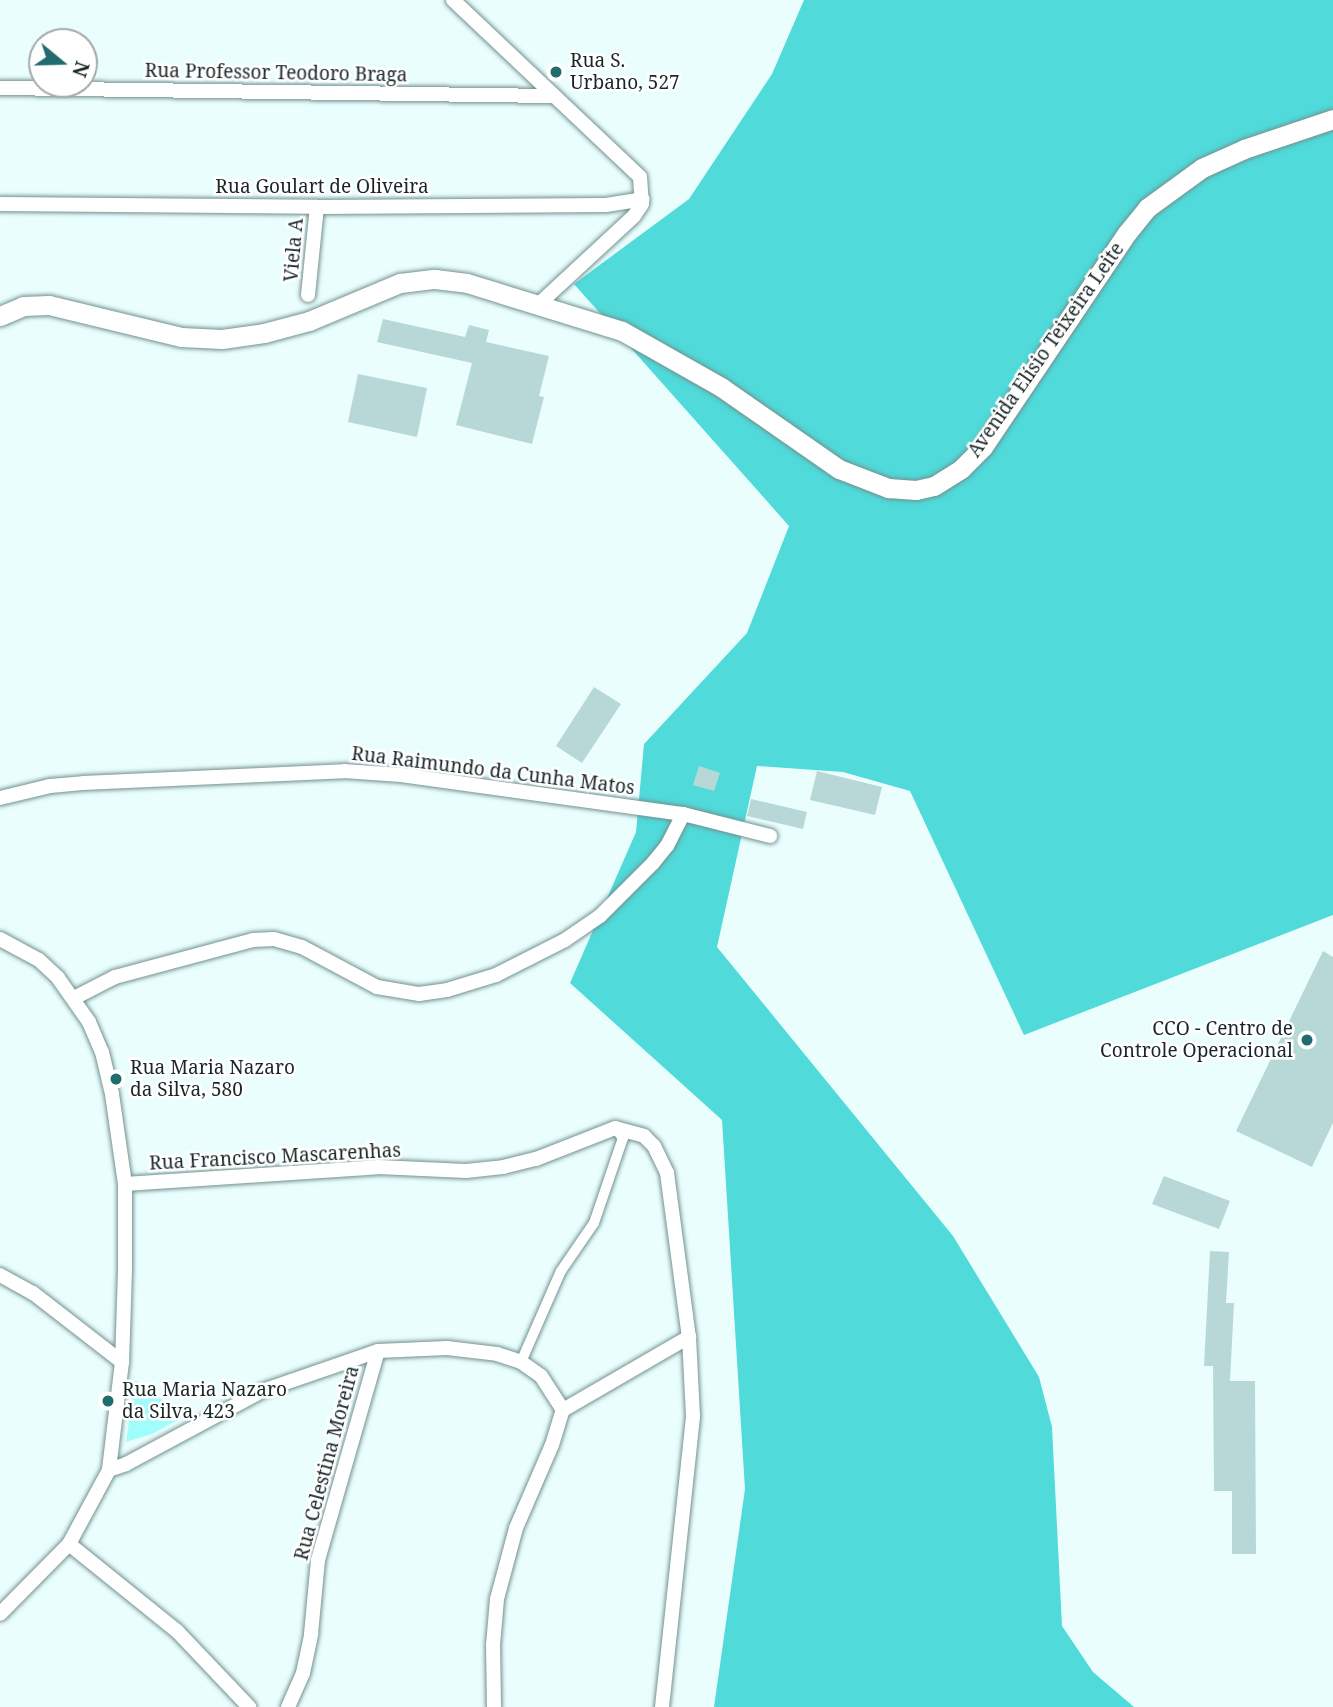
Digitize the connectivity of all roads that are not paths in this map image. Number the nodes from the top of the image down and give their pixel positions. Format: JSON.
{"nodes":[{"id":1,"x":453,"y":0,"type":"edge"},
{"id":2,"x":0,"y":88,"type":"edge"},
{"id":3,"x":552,"y":96,"type":"junction"},
{"id":4,"x":1333,"y":119,"type":"edge"},
{"id":5,"x":643,"y":199,"type":"junction"},
{"id":6,"x":0,"y":204,"type":"edge"},
{"id":7,"x":317,"y":207,"type":"junction"},
{"id":8,"x":309,"y":295,"type":"dead end"},
{"id":9,"x":539,"y":304,"type":"junction"},
{"id":10,"x":0,"y":316,"type":"edge"},
{"id":11,"x":0,"y":798,"type":"edge"},
{"id":12,"x":683,"y":814,"type":"junction"},
{"id":13,"x":770,"y":836,"type":"dead end"},
{"id":14,"x":0,"y":939,"type":"edge"},
{"id":15,"x":74,"y":998,"type":"junction"},
{"id":16,"x":622,"y":1129,"type":"junction"},
{"id":17,"x":125,"y":1184,"type":"junction"},
{"id":18,"x":0,"y":1275,"type":"edge"},
{"id":19,"x":689,"y":1336,"type":"junction"},
{"id":20,"x":378,"y":1351,"type":"junction"},
{"id":21,"x":122,"y":1362,"type":"junction"},
{"id":22,"x":521,"y":1362,"type":"junction"},
{"id":23,"x":563,"y":1410,"type":"junction"},
{"id":24,"x":109,"y":1471,"type":"junction"},
{"id":25,"x":69,"y":1544,"type":"junction"},
{"id":26,"x":0,"y":1614,"type":"edge"},
{"id":27,"x":248,"y":1707,"type":"edge"},
{"id":28,"x":288,"y":1707,"type":"edge"},
{"id":29,"x":494,"y":1707,"type":"edge"},
{"id":30,"x":662,"y":1707,"type":"edge"}],
"edges":[{"from":1,"to":3,"type":"street"},
{"from":2,"to":3,"type":"street","name":"Rua Professor Teodoro Braga"},
{"from":3,"to":5,"type":"street"},
{"from":4,"to":9,"type":"main road","name":"Avenida Elísio Teixeira Leite"},
{"from":5,"to":7,"type":"street","name":"Rua Goulart de Oliveira"},
{"from":5,"to":9,"type":"street"},
{"from":6,"to":7,"type":"street","name":"Rua Goulart de Oliveira"},
{"from":7,"to":8,"type":"street","name":"Viela A"},
{"from":9,"to":10,"type":"main road","name":"Avenida Elísio Teixeira Leite"},
{"from":11,"to":12,"type":"street","name":"Rua Raimundo da Cunha Matos"},
{"from":12,"to":13,"type":"street","name":"Rua Raimundo da Cunha Matos"},
{"from":12,"to":15,"type":"street"},
{"from":14,"to":15,"type":"street"},
{"from":15,"to":17,"type":"street"},
{"from":16,"to":17,"type":"street","name":"Rua Francisco Mascarenhas"},
{"from":16,"to":19,"type":"street"},
{"from":16,"to":22,"type":"street"},
{"from":17,"to":21,"type":"street"},
{"from":18,"to":21,"type":"street"},
{"from":19,"to":23,"type":"street"},
{"from":19,"to":30,"type":"street"},
{"from":20,"to":22,"type":"street"},
{"from":20,"to":24,"type":"street"},
{"from":20,"to":28,"type":"street","name":"Rua Celestina Moreira"},
{"from":21,"to":24,"type":"street"},
{"from":22,"to":23,"type":"street"},
{"from":23,"to":29,"type":"street"},
{"from":24,"to":25,"type":"street"},
{"from":25,"to":26,"type":"street"},
{"from":25,"to":27,"type":"street"}]}
